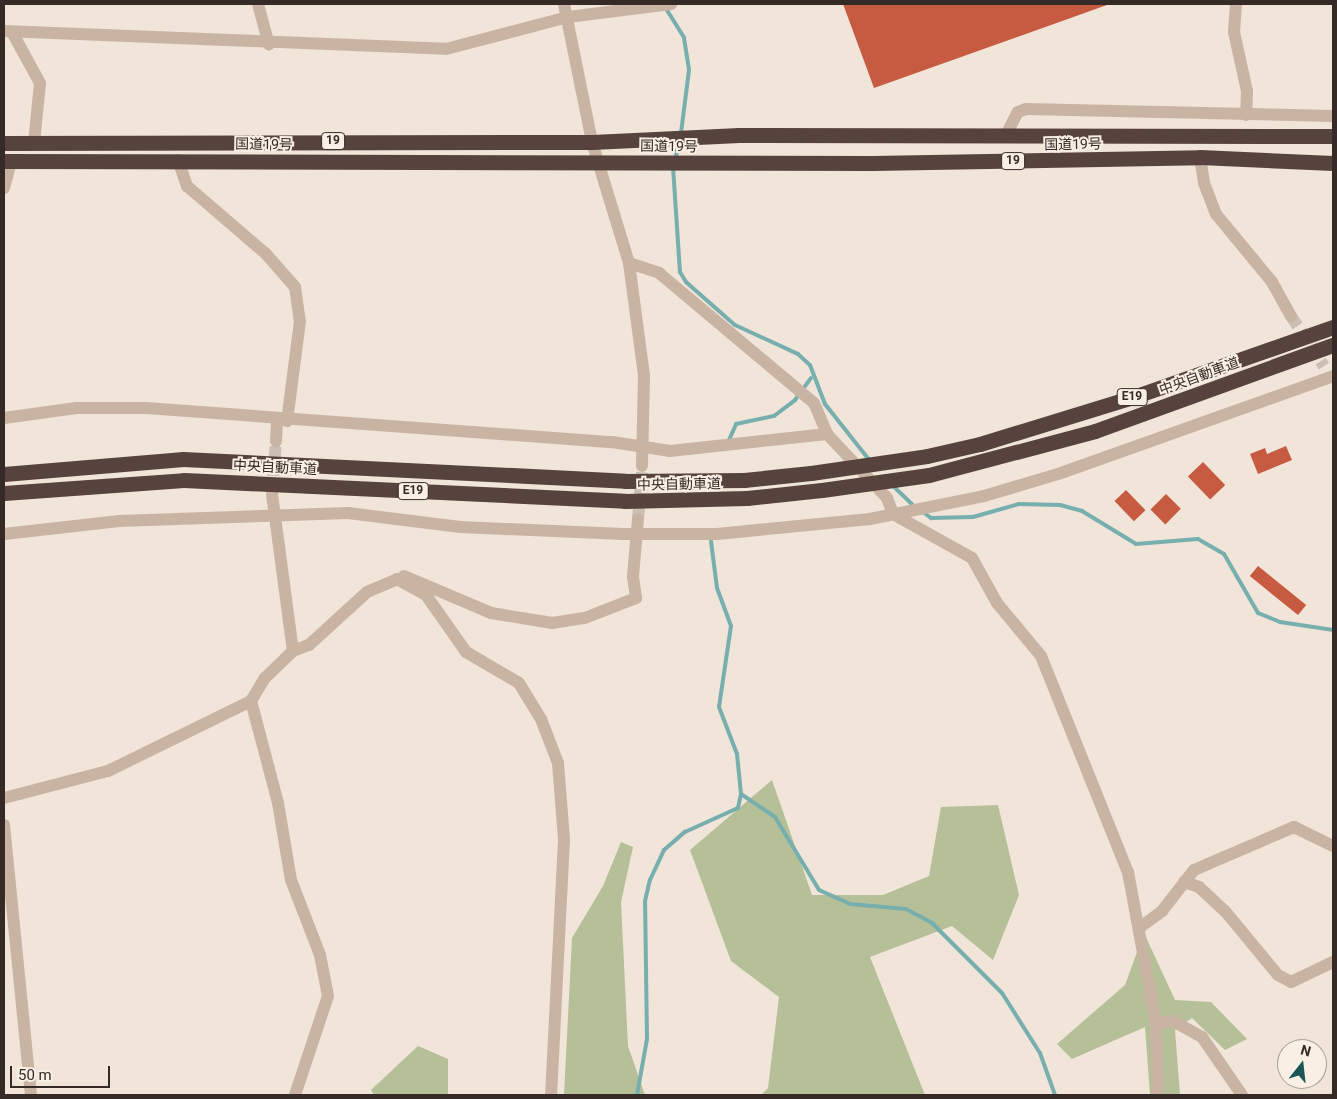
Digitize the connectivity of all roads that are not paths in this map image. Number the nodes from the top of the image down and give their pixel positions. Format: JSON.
{"nodes":[{"id":1,"x":258,"y":4,"type":"edge"},
{"id":2,"x":564,"y":4,"type":"edge"},
{"id":3,"x":671,"y":4,"type":"edge"},
{"id":4,"x":1236,"y":4,"type":"edge"},
{"id":5,"x":568,"y":17,"type":"junction"},
{"id":6,"x":8,"y":31,"type":"edge"},
{"id":7,"x":270,"y":45,"type":"junction"},
{"id":8,"x":1246,"y":115,"type":"junction"},
{"id":9,"x":1333,"y":116,"type":"edge"},
{"id":10,"x":1333,"y":136,"type":"edge"},
{"id":11,"x":1005,"y":137,"type":"junction"},
{"id":12,"x":592,"y":142,"type":"junction"},
{"id":13,"x":4,"y":143,"type":"edge"},
{"id":14,"x":34,"y":143,"type":"junction"},
{"id":15,"x":1200,"y":157,"type":"junction"},
{"id":16,"x":178,"y":160,"type":"junction"},
{"id":17,"x":597,"y":160,"type":"junction"},
{"id":18,"x":8,"y":161,"type":"edge"},
{"id":19,"x":1333,"y":163,"type":"edge"},
{"id":20,"x":4,"y":188,"type":"edge"},
{"id":21,"x":629,"y":263,"type":"junction"},
{"id":22,"x":1291,"y":316,"type":"tunnel mouth"},
{"id":23,"x":1333,"y":327,"type":"edge"},
{"id":24,"x":1333,"y":346,"type":"edge"},
{"id":25,"x":1330,"y":376,"type":"edge"},
{"id":26,"x":4,"y":418,"type":"edge"},
{"id":27,"x":282,"y":421,"type":"junction"},
{"id":28,"x":827,"y":434,"type":"junction"},
{"id":29,"x":276,"y":441,"type":"tunnel mouth"},
{"id":30,"x":644,"y":448,"type":"junction"},
{"id":31,"x":642,"y":466,"type":"tunnel mouth"},
{"id":32,"x":4,"y":474,"type":"edge"},
{"id":33,"x":4,"y":493,"type":"edge"},
{"id":34,"x":272,"y":494,"type":"tunnel mouth"},
{"id":35,"x":898,"y":513,"type":"junction"},
{"id":36,"x":272,"y":516,"type":"junction"},
{"id":37,"x":638,"y":519,"type":"tunnel mouth"},
{"id":38,"x":636,"y":533,"type":"junction"},
{"id":39,"x":4,"y":534,"type":"edge"},
{"id":40,"x":398,"y":579,"type":"junction"},
{"id":41,"x":293,"y":651,"type":"junction"},
{"id":42,"x":251,"y":701,"type":"junction"},
{"id":43,"x":4,"y":798,"type":"edge"},
{"id":44,"x":4,"y":825,"type":"edge"},
{"id":45,"x":1333,"y":846,"type":"edge"},
{"id":46,"x":1184,"y":882,"type":"junction"},
{"id":47,"x":1139,"y":928,"type":"junction"},
{"id":48,"x":1333,"y":962,"type":"edge"},
{"id":49,"x":1156,"y":1023,"type":"junction"},
{"id":50,"x":31,"y":1095,"type":"edge"},
{"id":51,"x":295,"y":1095,"type":"edge"},
{"id":52,"x":551,"y":1095,"type":"edge"},
{"id":53,"x":1158,"y":1095,"type":"edge"},
{"id":54,"x":1242,"y":1095,"type":"edge"}],
"edges":[{"from":1,"to":7,"type":"street"},
{"from":2,"to":5,"type":"street"},
{"from":3,"to":5,"type":"street"},
{"from":4,"to":8,"type":"street"},
{"from":5,"to":7,"type":"street"},
{"from":5,"to":12,"type":"street"},
{"from":6,"to":7,"type":"street"},
{"from":6,"to":14,"type":"street"},
{"from":8,"to":9,"type":"street"},
{"from":8,"to":11,"type":"street"},
{"from":10,"to":11,"type":"highway","name":"国道19号","number":"19"},
{"from":11,"to":12,"type":"highway","name":"国道19号","number":"19"},
{"from":12,"to":14,"type":"highway","name":"国道19号","number":"19"},
{"from":12,"to":17,"type":"street"},
{"from":13,"to":14,"type":"highway","name":"国道19号","number":"19"},
{"from":15,"to":17,"type":"highway","name":"国道19号","number":"19"},
{"from":15,"to":19,"type":"highway","name":"国道19号","number":"19"},
{"from":15,"to":22,"type":"street"},
{"from":16,"to":17,"type":"highway","name":"国道19号","number":"19"},
{"from":16,"to":18,"type":"highway","name":"国道19号","number":"19"},
{"from":16,"to":27,"type":"street"},
{"from":17,"to":21,"type":"street"},
{"from":18,"to":20,"type":"street"},
{"from":21,"to":28,"type":"street"},
{"from":21,"to":30,"type":"street"},
{"from":23,"to":32,"type":"highway","name":"中央自動車道","number":"E19","bridge":true},
{"from":24,"to":33,"type":"highway","name":"中央自動車道","number":"E19","bridge":true},
{"from":25,"to":35,"type":"street"},
{"from":26,"to":27,"type":"street"},
{"from":27,"to":29,"type":"street"},
{"from":27,"to":30,"type":"street"},
{"from":28,"to":30,"type":"street"},
{"from":28,"to":35,"type":"street"},
{"from":30,"to":31,"type":"street"},
{"from":34,"to":36,"type":"street"},
{"from":35,"to":38,"type":"street"},
{"from":35,"to":47,"type":"street"},
{"from":36,"to":38,"type":"street"},
{"from":36,"to":39,"type":"street"},
{"from":36,"to":41,"type":"street"},
{"from":37,"to":38,"type":"street"},
{"from":38,"to":40,"type":"street"},
{"from":40,"to":41,"type":"street"},
{"from":40,"to":52,"type":"street"},
{"from":41,"to":42,"type":"street"},
{"from":42,"to":43,"type":"street"},
{"from":42,"to":51,"type":"street"},
{"from":44,"to":50,"type":"street"},
{"from":45,"to":46,"type":"street"},
{"from":46,"to":47,"type":"street"},
{"from":46,"to":48,"type":"street"},
{"from":47,"to":49,"type":"street"},
{"from":49,"to":53,"type":"street"},
{"from":49,"to":54,"type":"street"}]}
